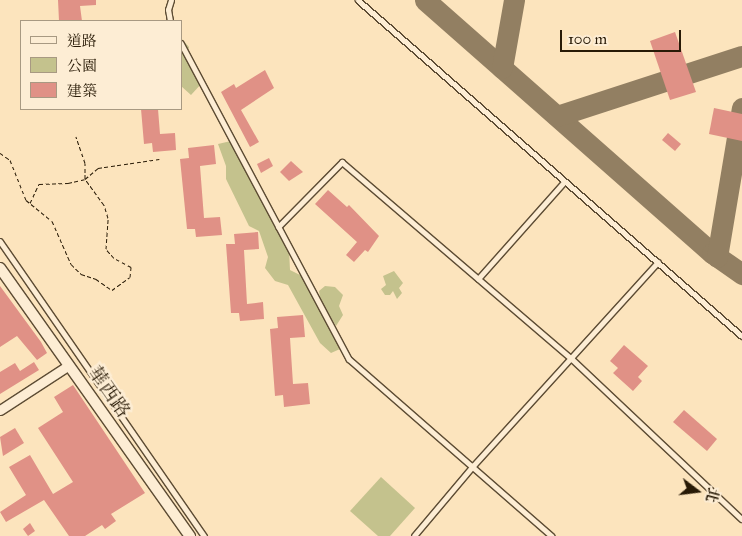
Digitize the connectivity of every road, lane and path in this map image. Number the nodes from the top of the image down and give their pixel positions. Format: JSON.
{"nodes":[{"id":1,"x":171,"y":0,"type":"edge"},
{"id":2,"x":358,"y":0,"type":"edge"},
{"id":3,"x":170,"y":20,"type":"edge"},
{"id":4,"x":182,"y":45,"type":"edge"},
{"id":5,"x":76,"y":137,"type":"dead end"},
{"id":6,"x":0,"y":153,"type":"edge"},
{"id":7,"x":159,"y":159,"type":"dead end"},
{"id":8,"x":85,"y":179,"type":"junction"},
{"id":9,"x":564,"y":182,"type":"junction"},
{"id":10,"x":30,"y":203,"type":"junction"},
{"id":11,"x":278,"y":228,"type":"junction"},
{"id":12,"x":0,"y":241,"type":"edge"},
{"id":13,"x":658,"y":262,"type":"junction"},
{"id":14,"x":0,"y":268,"type":"edge"},
{"id":15,"x":478,"y":279,"type":"junction"},
{"id":16,"x":742,"y":336,"type":"edge"},
{"id":17,"x":572,"y":359,"type":"junction"},
{"id":18,"x":69,"y":365,"type":"junction"},
{"id":19,"x":0,"y":410,"type":"edge"},
{"id":20,"x":473,"y":466,"type":"junction"},
{"id":21,"x":742,"y":519,"type":"edge"},
{"id":22,"x":190,"y":536,"type":"edge"},
{"id":23,"x":204,"y":536,"type":"edge"},
{"id":24,"x":414,"y":536,"type":"edge"},
{"id":25,"x":552,"y":536,"type":"edge"}],
"edges":[{"from":1,"to":3,"type":"lane"},
{"from":2,"to":9,"type":"lane"},
{"from":4,"to":11,"type":"lane"},
{"from":5,"to":8,"type":"path"},
{"from":6,"to":10,"type":"path"},
{"from":7,"to":8,"type":"path"},
{"from":8,"to":10,"type":"path"},
{"from":8,"to":10,"type":"path"},
{"from":9,"to":13,"type":"lane"},
{"from":9,"to":15,"type":"lane"},
{"from":11,"to":15,"type":"lane"},
{"from":11,"to":20,"type":"lane"},
{"from":12,"to":23,"type":"lane"},
{"from":13,"to":16,"type":"lane"},
{"from":13,"to":17,"type":"lane"},
{"from":14,"to":18,"type":"street","name":"華西路"},
{"from":15,"to":17,"type":"lane"},
{"from":17,"to":20,"type":"lane"},
{"from":17,"to":21,"type":"lane"},
{"from":18,"to":19,"type":"street"},
{"from":18,"to":22,"type":"street","name":"華西路"},
{"from":20,"to":24,"type":"lane"},
{"from":20,"to":25,"type":"lane"}]}
